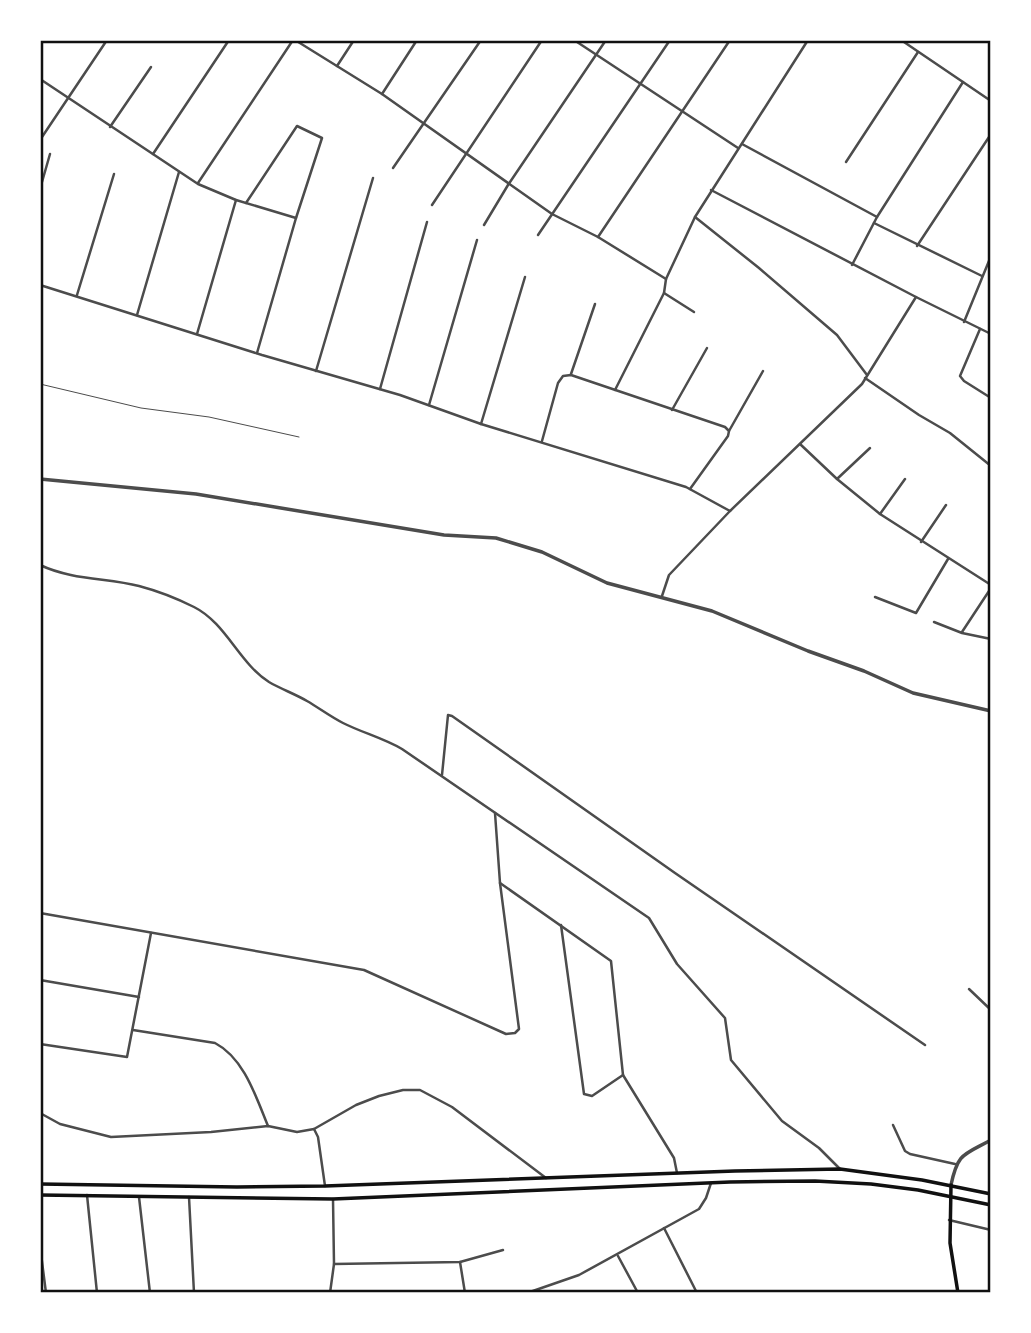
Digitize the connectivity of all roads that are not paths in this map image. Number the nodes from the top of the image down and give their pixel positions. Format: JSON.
{"nodes":[{"id":1,"x":107,"y":40,"type":"edge"},
{"id":2,"x":229,"y":40,"type":"edge"},
{"id":3,"x":294,"y":40,"type":"edge"},
{"id":4,"x":354,"y":40,"type":"edge"},
{"id":5,"x":417,"y":40,"type":"edge"},
{"id":6,"x":481,"y":40,"type":"edge"},
{"id":7,"x":541,"y":40,"type":"edge"},
{"id":8,"x":574,"y":40,"type":"edge"},
{"id":9,"x":606,"y":40,"type":"edge"},
{"id":10,"x":670,"y":40,"type":"edge"},
{"id":11,"x":730,"y":40,"type":"edge"},
{"id":12,"x":808,"y":40,"type":"edge"},
{"id":13,"x":901,"y":40,"type":"edge"},
{"id":14,"x":918,"y":52,"type":"junction"},
{"id":15,"x":596,"y":55,"type":"junction"},
{"id":16,"x":338,"y":65,"type":"junction"},
{"id":17,"x":151,"y":66,"type":"dead end"},
{"id":18,"x":40,"y":79,"type":"edge"},
{"id":19,"x":963,"y":82,"type":"junction"},
{"id":20,"x":641,"y":84,"type":"junction"},
{"id":21,"x":382,"y":94,"type":"junction"},
{"id":22,"x":69,"y":97,"type":"junction"},
{"id":23,"x":991,"y":101,"type":"edge"},
{"id":24,"x":682,"y":112,"type":"junction"},
{"id":25,"x":425,"y":124,"type":"junction"},
{"id":26,"x":110,"y":127,"type":"junction"},
{"id":27,"x":991,"y":134,"type":"edge"},
{"id":28,"x":42,"y":137,"type":"dead end"},
{"id":29,"x":741,"y":143,"type":"junction"},
{"id":30,"x":738,"y":148,"type":"junction"},
{"id":31,"x":466,"y":153,"type":"junction"},
{"id":32,"x":153,"y":154,"type":"junction"},
{"id":33,"x":50,"y":155,"type":"dead end"},
{"id":34,"x":846,"y":162,"type":"dead end"},
{"id":35,"x":393,"y":169,"type":"dead end"},
{"id":36,"x":179,"y":172,"type":"junction"},
{"id":37,"x":114,"y":174,"type":"dead end"},
{"id":38,"x":373,"y":178,"type":"dead end"},
{"id":39,"x":198,"y":184,"type":"junction"},
{"id":40,"x":508,"y":185,"type":"junction"},
{"id":41,"x":40,"y":189,"type":"edge"},
{"id":42,"x":710,"y":190,"type":"junction"},
{"id":43,"x":236,"y":200,"type":"junction"},
{"id":44,"x":246,"y":203,"type":"junction"},
{"id":45,"x":432,"y":205,"type":"dead end"},
{"id":46,"x":552,"y":214,"type":"junction"},
{"id":47,"x":695,"y":217,"type":"junction"},
{"id":48,"x":877,"y":217,"type":"junction"},
{"id":49,"x":296,"y":218,"type":"junction"},
{"id":50,"x":427,"y":222,"type":"dead end"},
{"id":51,"x":874,"y":223,"type":"junction"},
{"id":52,"x":484,"y":225,"type":"dead end"},
{"id":53,"x":538,"y":235,"type":"dead end"},
{"id":54,"x":598,"y":237,"type":"junction"},
{"id":55,"x":477,"y":240,"type":"dead end"},
{"id":56,"x":917,"y":246,"type":"junction"},
{"id":57,"x":991,"y":256,"type":"edge"},
{"id":58,"x":852,"y":264,"type":"junction"},
{"id":59,"x":525,"y":276,"type":"dead end"},
{"id":60,"x":982,"y":276,"type":"junction"},
{"id":61,"x":666,"y":279,"type":"junction"},
{"id":62,"x":40,"y":285,"type":"edge"},
{"id":63,"x":664,"y":293,"type":"junction"},
{"id":64,"x":77,"y":296,"type":"junction"},
{"id":65,"x":916,"y":298,"type":"junction"},
{"id":66,"x":595,"y":304,"type":"dead end"},
{"id":67,"x":694,"y":312,"type":"dead end"},
{"id":68,"x":137,"y":315,"type":"junction"},
{"id":69,"x":964,"y":322,"type":"junction"},
{"id":70,"x":980,"y":329,"type":"junction"},
{"id":71,"x":991,"y":334,"type":"edge"},
{"id":72,"x":197,"y":335,"type":"junction"},
{"id":73,"x":708,"y":348,"type":"dead end"},
{"id":74,"x":257,"y":353,"type":"junction"},
{"id":75,"x":316,"y":371,"type":"junction"},
{"id":76,"x":763,"y":371,"type":"dead end"},
{"id":77,"x":571,"y":375,"type":"junction"},
{"id":78,"x":866,"y":377,"type":"junction"},
{"id":79,"x":40,"y":384,"type":"edge"},
{"id":80,"x":380,"y":389,"type":"junction"},
{"id":81,"x":615,"y":390,"type":"junction"},
{"id":82,"x":991,"y":398,"type":"edge"},
{"id":83,"x":429,"y":406,"type":"junction"},
{"id":84,"x":672,"y":410,"type":"junction"},
{"id":85,"x":481,"y":424,"type":"junction"},
{"id":86,"x":729,"y":431,"type":"junction"},
{"id":87,"x":299,"y":437,"type":"dead end"},
{"id":88,"x":542,"y":441,"type":"junction"},
{"id":89,"x":800,"y":444,"type":"junction"},
{"id":90,"x":870,"y":449,"type":"dead end"},
{"id":91,"x":991,"y":466,"type":"edge"},
{"id":92,"x":837,"y":479,"type":"junction"},
{"id":93,"x":40,"y":480,"type":"edge"},
{"id":94,"x":905,"y":480,"type":"dead end"},
{"id":95,"x":690,"y":489,"type":"junction"},
{"id":96,"x":946,"y":505,"type":"dead end"},
{"id":97,"x":730,"y":511,"type":"junction"},
{"id":98,"x":880,"y":514,"type":"junction"},
{"id":99,"x":921,"y":542,"type":"junction"},
{"id":100,"x":948,"y":559,"type":"junction"},
{"id":101,"x":40,"y":565,"type":"edge"},
{"id":102,"x":991,"y":586,"type":"edge"},
{"id":103,"x":662,"y":596,"type":"junction"},
{"id":104,"x":875,"y":597,"type":"dead end"},
{"id":105,"x":934,"y":622,"type":"dead end"},
{"id":106,"x":962,"y":633,"type":"junction"},
{"id":107,"x":991,"y":639,"type":"edge"},
{"id":108,"x":991,"y":711,"type":"edge"},
{"id":109,"x":442,"y":775,"type":"junction"},
{"id":110,"x":495,"y":813,"type":"junction"},
{"id":111,"x":499,"y":883,"type":"junction"},
{"id":112,"x":40,"y":913,"type":"edge"},
{"id":113,"x":561,"y":924,"type":"junction"},
{"id":114,"x":151,"y":933,"type":"junction"},
{"id":115,"x":40,"y":980,"type":"edge"},
{"id":116,"x":969,"y":989,"type":"dead end"},
{"id":117,"x":139,"y":997,"type":"junction"},
{"id":118,"x":991,"y":1010,"type":"edge"},
{"id":119,"x":133,"y":1030,"type":"junction"},
{"id":120,"x":40,"y":1044,"type":"edge"},
{"id":121,"x":925,"y":1045,"type":"dead end"},
{"id":122,"x":622,"y":1075,"type":"junction"},
{"id":123,"x":40,"y":1113,"type":"edge"},
{"id":124,"x":893,"y":1125,"type":"dead end"},
{"id":125,"x":268,"y":1126,"type":"junction"},
{"id":126,"x":314,"y":1129,"type":"junction"},
{"id":127,"x":991,"y":1140,"type":"edge"},
{"id":128,"x":955,"y":1164,"type":"junction"},
{"id":129,"x":840,"y":1169,"type":"junction"},
{"id":130,"x":677,"y":1173,"type":"junction"},
{"id":131,"x":625,"y":1176,"type":"junction"},
{"id":132,"x":546,"y":1178,"type":"junction"},
{"id":133,"x":711,"y":1183,"type":"junction"},
{"id":134,"x":40,"y":1184,"type":"edge"},
{"id":135,"x":325,"y":1185,"type":"junction"},
{"id":136,"x":951,"y":1185,"type":"junction"},
{"id":137,"x":625,"y":1187,"type":"junction"},
{"id":138,"x":991,"y":1194,"type":"edge"},
{"id":139,"x":40,"y":1195,"type":"edge"},
{"id":140,"x":87,"y":1195,"type":"junction"},
{"id":141,"x":949,"y":1196,"type":"junction"},
{"id":142,"x":139,"y":1197,"type":"junction"},
{"id":143,"x":189,"y":1197,"type":"junction"},
{"id":144,"x":332,"y":1199,"type":"junction"},
{"id":145,"x":991,"y":1205,"type":"edge"},
{"id":146,"x":949,"y":1220,"type":"junction"},
{"id":147,"x":664,"y":1228,"type":"junction"},
{"id":148,"x":991,"y":1230,"type":"edge"},
{"id":149,"x":40,"y":1246,"type":"edge"},
{"id":150,"x":503,"y":1250,"type":"dead end"},
{"id":151,"x":618,"y":1255,"type":"junction"},
{"id":152,"x":460,"y":1262,"type":"junction"},
{"id":153,"x":334,"y":1264,"type":"junction"},
{"id":154,"x":46,"y":1293,"type":"edge"},
{"id":155,"x":97,"y":1293,"type":"edge"},
{"id":156,"x":150,"y":1293,"type":"edge"},
{"id":157,"x":194,"y":1293,"type":"edge"},
{"id":158,"x":330,"y":1293,"type":"edge"},
{"id":159,"x":465,"y":1293,"type":"edge"},
{"id":160,"x":527,"y":1293,"type":"edge"},
{"id":161,"x":638,"y":1293,"type":"edge"},
{"id":162,"x":697,"y":1293,"type":"edge"},
{"id":163,"x":958,"y":1293,"type":"edge"}],
"edges":[{"from":1,"to":22,"type":"street"},
{"from":2,"to":32,"type":"street"},
{"from":3,"to":16,"type":"street"},
{"from":3,"to":39,"type":"street"},
{"from":4,"to":16,"type":"street"},
{"from":5,"to":21,"type":"street"},
{"from":6,"to":25,"type":"street"},
{"from":7,"to":31,"type":"street"},
{"from":8,"to":15,"type":"street"},
{"from":9,"to":15,"type":"street"},
{"from":10,"to":20,"type":"street"},
{"from":11,"to":24,"type":"street"},
{"from":12,"to":29,"type":"street"},
{"from":13,"to":14,"type":"street"},
{"from":14,"to":19,"type":"street"},
{"from":14,"to":34,"type":"street"},
{"from":15,"to":20,"type":"street"},
{"from":15,"to":40,"type":"street"},
{"from":16,"to":21,"type":"street"},
{"from":17,"to":26,"type":"street"},
{"from":18,"to":22,"type":"street"},
{"from":19,"to":23,"type":"street"},
{"from":19,"to":48,"type":"street"},
{"from":20,"to":24,"type":"street"},
{"from":20,"to":46,"type":"street"},
{"from":21,"to":25,"type":"street"},
{"from":22,"to":26,"type":"street"},
{"from":22,"to":28,"type":"street"},
{"from":24,"to":30,"type":"street"},
{"from":24,"to":54,"type":"street"},
{"from":25,"to":31,"type":"street"},
{"from":25,"to":35,"type":"street"},
{"from":26,"to":32,"type":"street"},
{"from":27,"to":56,"type":"street"},
{"from":29,"to":30,"type":"street"},
{"from":29,"to":48,"type":"street"},
{"from":30,"to":42,"type":"street"},
{"from":31,"to":40,"type":"street"},
{"from":31,"to":45,"type":"street"},
{"from":32,"to":36,"type":"street"},
{"from":33,"to":41,"type":"street"},
{"from":36,"to":39,"type":"street"},
{"from":36,"to":68,"type":"street"},
{"from":37,"to":64,"type":"street"},
{"from":38,"to":75,"type":"street"},
{"from":39,"to":43,"type":"street"},
{"from":40,"to":46,"type":"street"},
{"from":40,"to":52,"type":"street"},
{"from":42,"to":47,"type":"street"},
{"from":42,"to":58,"type":"street"},
{"from":43,"to":44,"type":"street"},
{"from":43,"to":72,"type":"street"},
{"from":44,"to":49,"type":"street"},
{"from":44,"to":49,"type":"street"},
{"from":46,"to":53,"type":"street"},
{"from":46,"to":54,"type":"street"},
{"from":47,"to":61,"type":"street"},
{"from":47,"to":78,"type":"street"},
{"from":48,"to":51,"type":"street"},
{"from":49,"to":74,"type":"street"},
{"from":50,"to":80,"type":"street"},
{"from":51,"to":56,"type":"street"},
{"from":51,"to":58,"type":"street"},
{"from":54,"to":61,"type":"street"},
{"from":55,"to":83,"type":"street"},
{"from":56,"to":60,"type":"street"},
{"from":57,"to":60,"type":"street"},
{"from":58,"to":65,"type":"street"},
{"from":59,"to":85,"type":"street"},
{"from":60,"to":69,"type":"street"},
{"from":61,"to":63,"type":"street"},
{"from":62,"to":64,"type":"street"},
{"from":63,"to":67,"type":"street"},
{"from":63,"to":81,"type":"street"},
{"from":64,"to":68,"type":"street"},
{"from":65,"to":69,"type":"street"},
{"from":65,"to":78,"type":"street"},
{"from":66,"to":77,"type":"street"},
{"from":68,"to":72,"type":"street"},
{"from":69,"to":70,"type":"street"},
{"from":70,"to":71,"type":"street"},
{"from":70,"to":82,"type":"street"},
{"from":72,"to":74,"type":"street"},
{"from":73,"to":84,"type":"street"},
{"from":74,"to":75,"type":"street"},
{"from":75,"to":80,"type":"street"},
{"from":76,"to":86,"type":"street"},
{"from":77,"to":81,"type":"street"},
{"from":77,"to":88,"type":"street"},
{"from":78,"to":89,"type":"street"},
{"from":78,"to":91,"type":"street"},
{"from":79,"to":87,"type":"lane"},
{"from":80,"to":83,"type":"street"},
{"from":81,"to":84,"type":"street"},
{"from":83,"to":85,"type":"street"},
{"from":84,"to":86,"type":"street"},
{"from":85,"to":88,"type":"street"},
{"from":86,"to":95,"type":"street"},
{"from":88,"to":95,"type":"street"},
{"from":89,"to":92,"type":"street"},
{"from":89,"to":97,"type":"street"},
{"from":90,"to":92,"type":"street"},
{"from":92,"to":98,"type":"street"},
{"from":93,"to":103,"type":"street"},
{"from":94,"to":98,"type":"street"},
{"from":95,"to":97,"type":"street"},
{"from":96,"to":99,"type":"street"},
{"from":97,"to":103,"type":"street"},
{"from":98,"to":99,"type":"street"},
{"from":99,"to":100,"type":"street"},
{"from":100,"to":102,"type":"street"},
{"from":100,"to":104,"type":"street"},
{"from":101,"to":109,"type":"street"},
{"from":102,"to":106,"type":"street"},
{"from":103,"to":108,"type":"street"},
{"from":105,"to":106,"type":"street"},
{"from":106,"to":107,"type":"street"},
{"from":109,"to":110,"type":"street"},
{"from":109,"to":121,"type":"street"},
{"from":110,"to":111,"type":"street"},
{"from":110,"to":129,"type":"street"},
{"from":111,"to":113,"type":"street"},
{"from":111,"to":114,"type":"street"},
{"from":112,"to":114,"type":"street"},
{"from":113,"to":122,"type":"street"},
{"from":113,"to":122,"type":"street"},
{"from":114,"to":117,"type":"street"},
{"from":115,"to":117,"type":"street"},
{"from":116,"to":118,"type":"street"},
{"from":117,"to":119,"type":"street"},
{"from":119,"to":120,"type":"street"},
{"from":119,"to":125,"type":"street"},
{"from":122,"to":130,"type":"street"},
{"from":123,"to":125,"type":"street"},
{"from":124,"to":128,"type":"street"},
{"from":125,"to":126,"type":"street"},
{"from":126,"to":132,"type":"street"},
{"from":126,"to":135,"type":"street"},
{"from":127,"to":128,"type":"street"},
{"from":128,"to":136,"type":"street"},
{"from":129,"to":130,"type":"main road"},
{"from":129,"to":136,"type":"main road"},
{"from":130,"to":131,"type":"main road"},
{"from":131,"to":132,"type":"main road"},
{"from":131,"to":137,"type":"main road"},
{"from":132,"to":135,"type":"main road"},
{"from":133,"to":137,"type":"main road"},
{"from":133,"to":141,"type":"main road"},
{"from":133,"to":147,"type":"street"},
{"from":134,"to":135,"type":"main road"},
{"from":136,"to":138,"type":"main road"},
{"from":136,"to":141,"type":"main road"},
{"from":137,"to":144,"type":"main road"},
{"from":139,"to":140,"type":"main road"},
{"from":140,"to":142,"type":"main road"},
{"from":140,"to":155,"type":"street"},
{"from":141,"to":145,"type":"main road"},
{"from":141,"to":146,"type":"main road"},
{"from":142,"to":143,"type":"main road"},
{"from":142,"to":156,"type":"street"},
{"from":143,"to":144,"type":"main road"},
{"from":143,"to":157,"type":"street"},
{"from":144,"to":153,"type":"street"},
{"from":146,"to":148,"type":"street"},
{"from":146,"to":163,"type":"main road"},
{"from":147,"to":151,"type":"street"},
{"from":147,"to":162,"type":"street"},
{"from":149,"to":154,"type":"street"},
{"from":150,"to":152,"type":"street"},
{"from":151,"to":160,"type":"street"},
{"from":151,"to":161,"type":"street"},
{"from":152,"to":153,"type":"street"},
{"from":152,"to":159,"type":"street"},
{"from":153,"to":158,"type":"street"}]}
